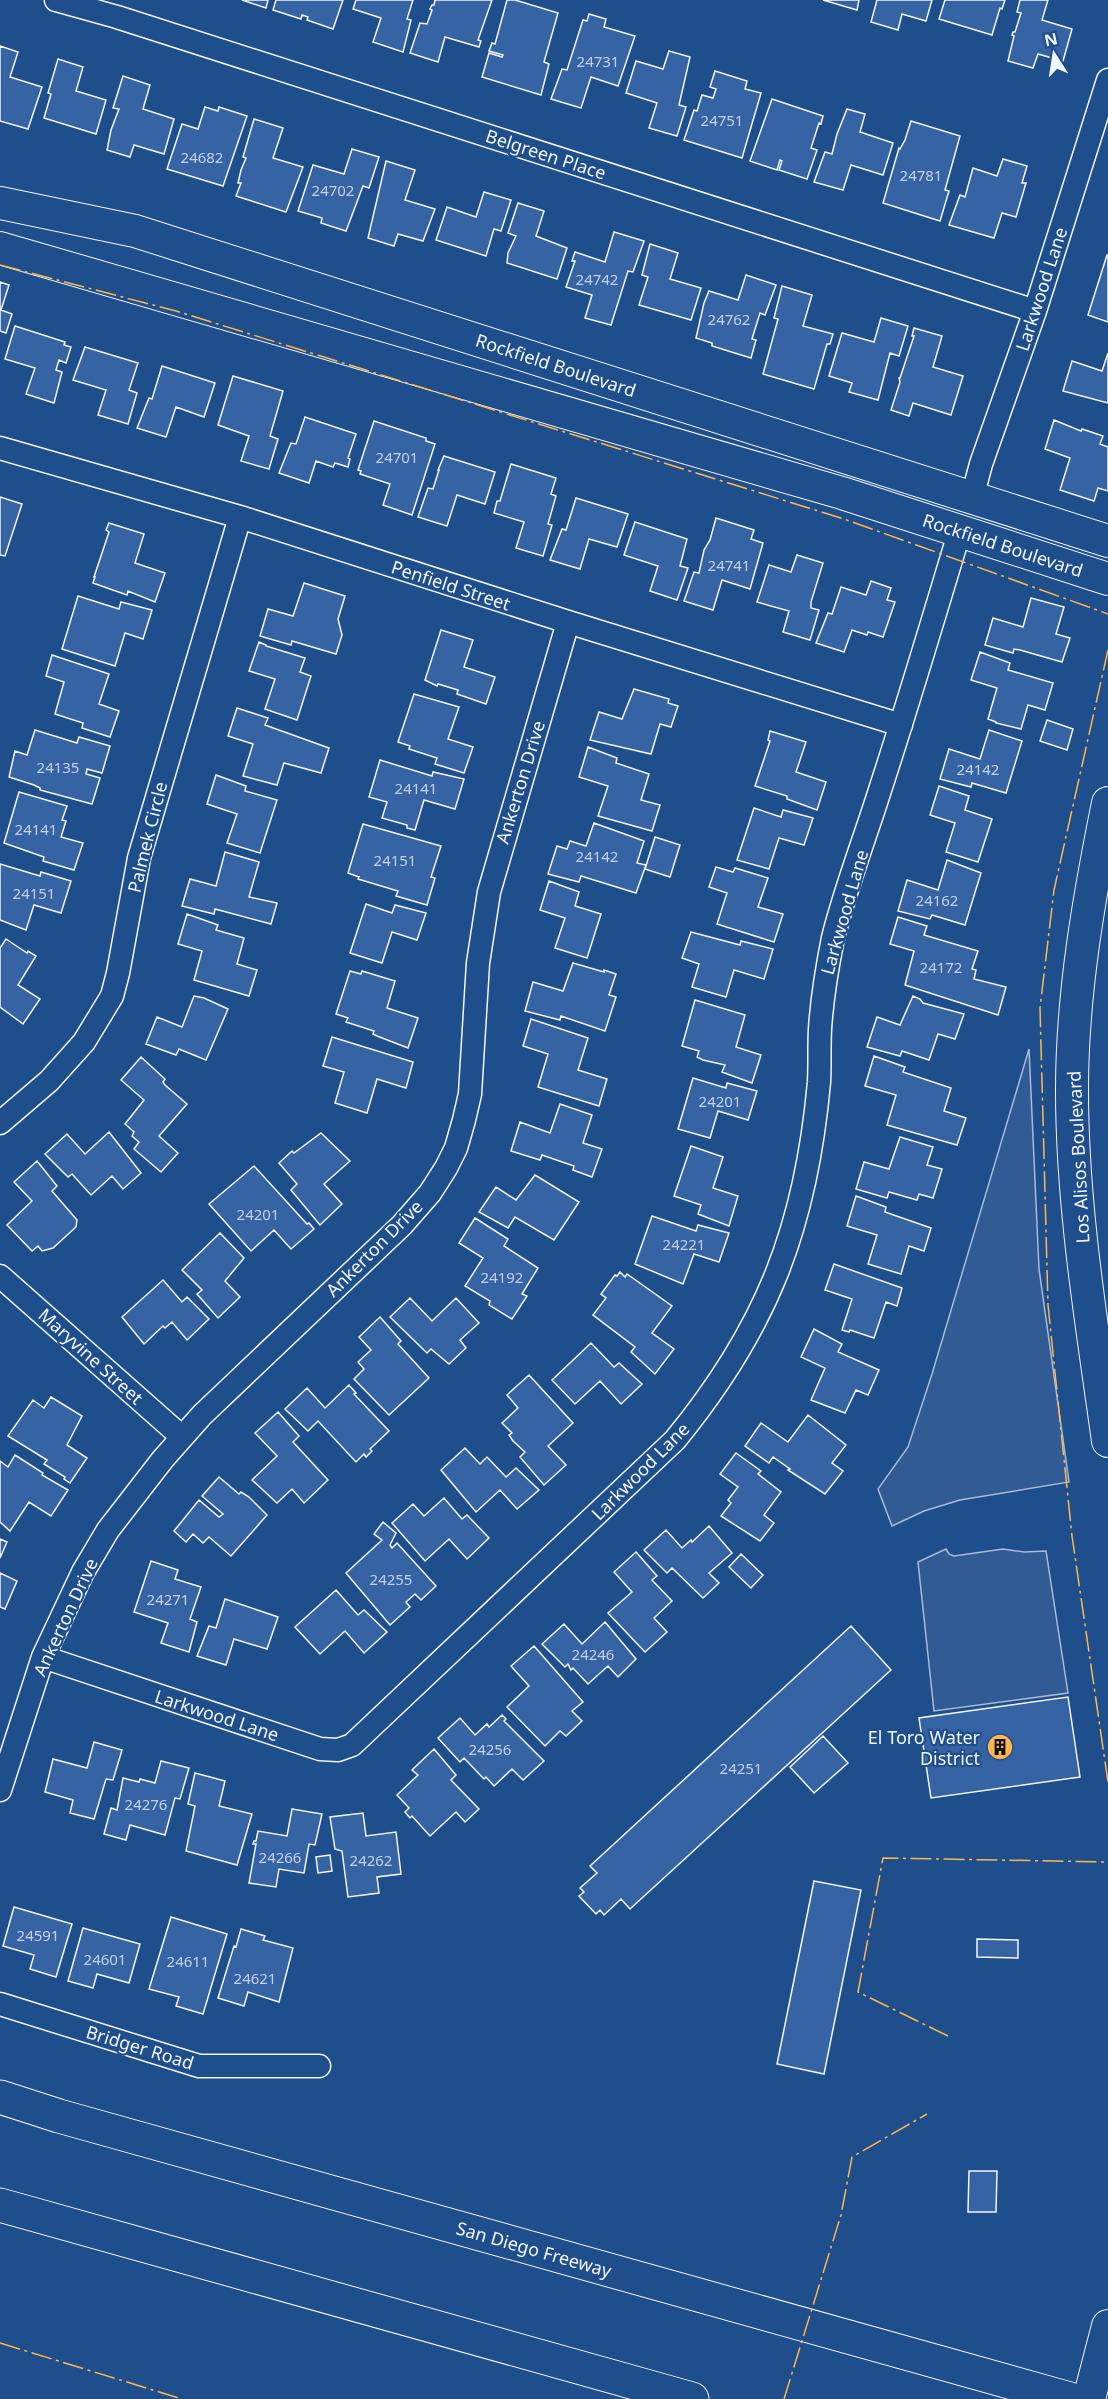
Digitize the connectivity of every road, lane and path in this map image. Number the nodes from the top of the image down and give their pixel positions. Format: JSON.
{"nodes":[{"id":1,"x":56,"y":0,"type":"edge"},
{"id":2,"x":1108,"y":80,"type":"edge"},
{"id":3,"x":0,"y":203,"type":"edge"},
{"id":4,"x":0,"y":248,"type":"edge"},
{"id":5,"x":1035,"y":311,"type":"junction"},
{"id":6,"x":0,"y":448,"type":"edge"},
{"id":7,"x":972,"y":498,"type":"junction"},
{"id":8,"x":240,"y":517,"type":"junction"},
{"id":9,"x":960,"y":530,"type":"junction"},
{"id":10,"x":1108,"y":541,"type":"edge"},
{"id":11,"x":1108,"y":579,"type":"edge"},
{"id":12,"x":568,"y":622,"type":"junction"},
{"id":13,"x":901,"y":725,"type":"junction"},
{"id":14,"x":1108,"y":803,"type":"edge"},
{"id":15,"x":0,"y":1123,"type":"edge"},
{"id":16,"x":0,"y":1276,"type":"edge"},
{"id":17,"x":182,"y":1437,"type":"junction"},
{"id":18,"x":1108,"y":1441,"type":"edge"},
{"id":19,"x":43,"y":1658,"type":"junction"},
{"id":20,"x":0,"y":1790,"type":"edge"},
{"id":21,"x":0,"y":2004,"type":"edge"},
{"id":22,"x":319,"y":2066,"type":"dead end"},
{"id":23,"x":0,"y":2097,"type":"edge"},
{"id":24,"x":0,"y":2205,"type":"edge"},
{"id":25,"x":1108,"y":2326,"type":"edge"},
{"id":26,"x":692,"y":2399,"type":"edge"},
{"id":27,"x":1070,"y":2399,"type":"edge"},
{"id":28,"x":1089,"y":2399,"type":"edge"}],
"edges":[{"from":1,"to":5,"type":"street","name":"Belgreen Place"},
{"from":2,"to":5,"type":"street","name":"Larkwood Lane"},
{"from":3,"to":7,"type":"main road","name":"Rockfield Boulevard"},
{"from":4,"to":9,"type":"main road","name":"Rockfield Boulevard"},
{"from":5,"to":7,"type":"street","name":"Larkwood Lane"},
{"from":6,"to":8,"type":"street","name":"Penfield Street"},
{"from":7,"to":10,"type":"main road","name":"Rockfield Boulevard"},
{"from":8,"to":12,"type":"street","name":"Penfield Street"},
{"from":8,"to":15,"type":"street","name":"Palmek Circle"},
{"from":9,"to":11,"type":"main road","name":"Rockfield Boulevard"},
{"from":9,"to":13,"type":"street","name":"Larkwood Lane"},
{"from":12,"to":13,"type":"street","name":"Penfield Street"},
{"from":12,"to":17,"type":"street","name":"Ankerton Drive"},
{"from":13,"to":19,"type":"street","name":"Larkwood Lane"},
{"from":14,"to":18,"type":"main road","name":"Los Alisos Boulevard"},
{"from":16,"to":17,"type":"street","name":"Maryvine Street"},
{"from":17,"to":19,"type":"street","name":"Ankerton Drive"},
{"from":19,"to":20,"type":"street","name":"Ankerton Drive"},
{"from":21,"to":22,"type":"street","name":"Bridger Road"},
{"from":23,"to":27,"type":"highway","name":"San Diego Freeway"},
{"from":24,"to":26,"type":"highway"},
{"from":25,"to":28,"type":"main road"}]}
